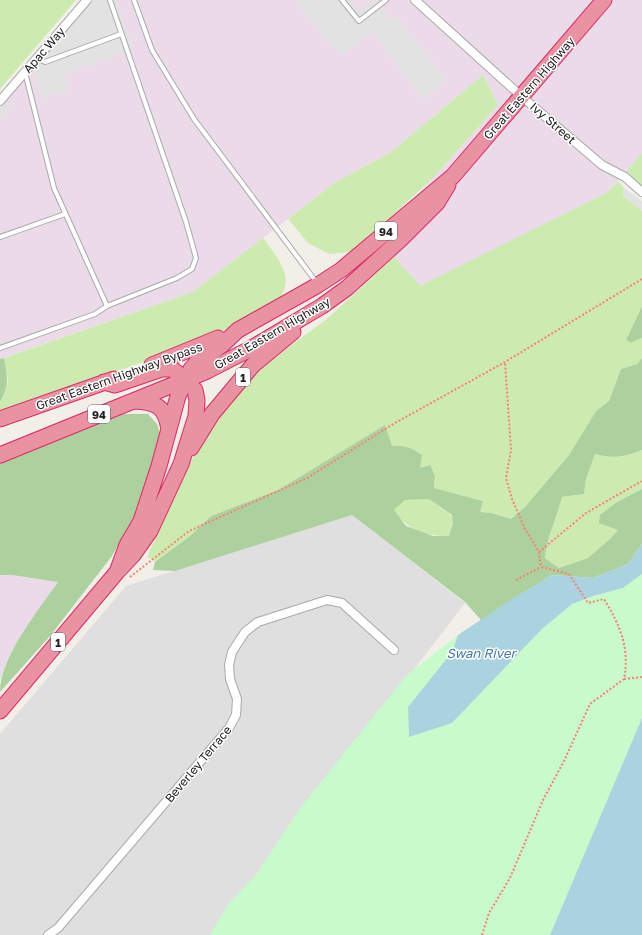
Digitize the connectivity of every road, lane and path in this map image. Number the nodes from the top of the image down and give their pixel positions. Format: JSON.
{"nodes":[{"id":1,"x":87,"y":0,"type":"edge"},
{"id":2,"x":110,"y":0,"type":"edge"},
{"id":3,"x":134,"y":0,"type":"edge"},
{"id":4,"x":342,"y":0,"type":"edge"},
{"id":5,"x":386,"y":0,"type":"edge"},
{"id":6,"x":415,"y":0,"type":"edge"},
{"id":7,"x":604,"y":0,"type":"edge"},
{"id":8,"x":121,"y":34,"type":"junction"},
{"id":9,"x":37,"y":58,"type":"junction"},
{"id":10,"x":25,"y":72,"type":"junction"},
{"id":11,"x":521,"y":96,"type":"junction"},
{"id":12,"x":0,"y":101,"type":"edge"},
{"id":13,"x":453,"y":176,"type":"junction"},
{"id":14,"x":642,"y":192,"type":"edge"},
{"id":15,"x":65,"y":214,"type":"junction"},
{"id":16,"x":0,"y":237,"type":"edge"},
{"id":17,"x":642,"y":279,"type":"edge"},
{"id":18,"x":318,"y":285,"type":"junction"},
{"id":19,"x":107,"y":306,"type":"junction"},
{"id":20,"x":322,"y":306,"type":"junction"},
{"id":21,"x":238,"y":330,"type":"junction"},
{"id":22,"x":0,"y":348,"type":"edge"},
{"id":23,"x":505,"y":362,"type":"junction"},
{"id":24,"x":186,"y":379,"type":"junction"},
{"id":25,"x":104,"y":382,"type":"junction"},
{"id":26,"x":133,"y":401,"type":"junction"},
{"id":27,"x":0,"y":419,"type":"edge"},
{"id":28,"x":169,"y":429,"type":"junction"},
{"id":29,"x":0,"y":455,"type":"edge"},
{"id":30,"x":181,"y":464,"type":"junction"},
{"id":31,"x":642,"y":481,"type":"edge"},
{"id":32,"x":539,"y":552,"type":"junction"},
{"id":33,"x":541,"y":567,"type":"junction"},
{"id":34,"x":121,"y":576,"type":"junction"},
{"id":35,"x":516,"y":580,"type":"dead end"},
{"id":36,"x":394,"y":650,"type":"dead end"},
{"id":37,"x":642,"y":677,"type":"edge"},
{"id":38,"x":624,"y":679,"type":"junction"},
{"id":39,"x":0,"y":711,"type":"edge"},
{"id":40,"x":48,"y":935,"type":"edge"},
{"id":41,"x":482,"y":935,"type":"edge"}],
"edges":[{"from":1,"to":9,"type":"street","name":"Apac Way"},
{"from":2,"to":8,"type":"lane"},
{"from":3,"to":18,"type":"lane"},
{"from":4,"to":5,"type":"lane"},
{"from":6,"to":11,"type":"street","name":"Ivy Street"},
{"from":7,"to":11,"type":"highway","name":"Great Eastern Highway","number":"94"},
{"from":8,"to":9,"type":"lane"},
{"from":8,"to":19,"type":"lane"},
{"from":9,"to":10,"type":"street","name":"Apac Way"},
{"from":10,"to":12,"type":"street","name":"Apac Way"},
{"from":10,"to":15,"type":"lane"},
{"from":11,"to":13,"type":"highway","name":"Great Eastern Highway","number":"94"},
{"from":11,"to":14,"type":"street","name":"Ivy Street"},
{"from":13,"to":18,"type":"highway","name":"Great Eastern Highway","number":"94"},
{"from":13,"to":20,"type":"highway","name":"Great Eastern Highway","number":"94"},
{"from":15,"to":16,"type":"lane"},
{"from":15,"to":19,"type":"lane"},
{"from":17,"to":23,"type":"path"},
{"from":18,"to":21,"type":"highway","name":"Great Eastern Highway","number":"94"},
{"from":19,"to":22,"type":"lane"},
{"from":20,"to":24,"type":"highway","name":"Great Eastern Highway","number":"94"},
{"from":20,"to":30,"type":"highway","number":"1"},
{"from":21,"to":24,"type":"highway","name":"Great Eastern Highway","number":"1"},
{"from":21,"to":25,"type":"highway","name":"Great Eastern Highway Bypass","number":"94"},
{"from":23,"to":32,"type":"path"},
{"from":23,"to":34,"type":"path"},
{"from":24,"to":25,"type":"highway","name":"Great Eastern Highway"},
{"from":24,"to":26,"type":"highway","number":"94"},
{"from":24,"to":28,"type":"highway","name":"Great Eastern Highway","number":"1"},
{"from":24,"to":30,"type":"highway","name":"Great Eastern Highway"},
{"from":25,"to":27,"type":"highway","name":"Great Eastern Highway Bypass","number":"94"},
{"from":26,"to":28,"type":"highway"},
{"from":26,"to":29,"type":"highway","number":"94"},
{"from":28,"to":34,"type":"highway","name":"Great Eastern Highway","number":"1"},
{"from":30,"to":34,"type":"highway","name":"Great Eastern Highway","number":"1"},
{"from":31,"to":32,"type":"path"},
{"from":32,"to":33,"type":"path"},
{"from":33,"to":35,"type":"path"},
{"from":33,"to":38,"type":"path"},
{"from":34,"to":39,"type":"highway","name":"Great Eastern Highway","number":"1"},
{"from":36,"to":40,"type":"street","name":"Beverley Terrace"},
{"from":37,"to":38,"type":"path"},
{"from":38,"to":41,"type":"path"}]}
